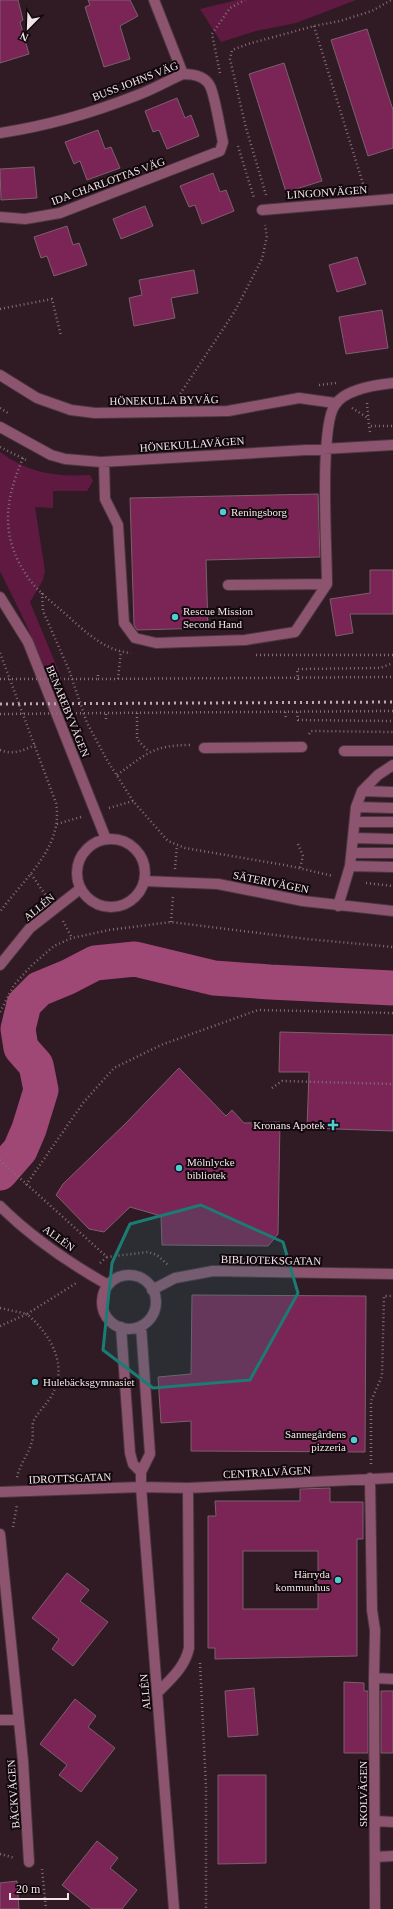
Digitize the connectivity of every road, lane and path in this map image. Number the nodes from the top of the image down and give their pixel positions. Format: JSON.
{"nodes":[{"id":1,"x":154,"y":0,"type":"edge"},
{"id":2,"x":245,"y":0,"type":"edge"},
{"id":3,"x":391,"y":0,"type":"edge"},
{"id":4,"x":314,"y":26,"type":"junction"},
{"id":5,"x":183,"y":74,"type":"junction"},
{"id":6,"x":221,"y":77,"type":"dead end"},
{"id":7,"x":0,"y":133,"type":"edge"},
{"id":8,"x":237,"y":143,"type":"dead end"},
{"id":9,"x":220,"y":151,"type":"joint"},
{"id":10,"x":393,"y":199,"type":"edge"},
{"id":11,"x":369,"y":201,"type":"junction"},
{"id":12,"x":266,"y":209,"type":"junction"},
{"id":13,"x":0,"y":217,"type":"edge"},
{"id":14,"x":0,"y":309,"type":"edge"},
{"id":15,"x":61,"y":336,"type":"dead end"},
{"id":16,"x":0,"y":375,"type":"edge"},
{"id":17,"x":342,"y":382,"type":"dead end"},
{"id":18,"x":393,"y":383,"type":"edge"},
{"id":19,"x":318,"y":385,"type":"dead end"},
{"id":20,"x":183,"y":399,"type":"dead end"},
{"id":21,"x":335,"y":404,"type":"junction"},
{"id":22,"x":0,"y":427,"type":"edge"},
{"id":23,"x":393,"y":445,"type":"edge"},
{"id":24,"x":326,"y":448,"type":"junction"},
{"id":25,"x":23,"y":458,"type":"dead end"},
{"id":26,"x":104,"y":462,"type":"junction"},
{"id":27,"x":327,"y":584,"type":"junction"},
{"id":28,"x":228,"y":585,"type":"dead end"},
{"id":29,"x":42,"y":593,"type":"junction"},
{"id":30,"x":0,"y":597,"type":"edge"},
{"id":31,"x":121,"y":651,"type":"junction"},
{"id":32,"x":0,"y":653,"type":"edge"},
{"id":33,"x":135,"y":653,"type":"dead end"},
{"id":34,"x":252,"y":655,"type":"dead end"},
{"id":35,"x":393,"y":655,"type":"edge"},
{"id":36,"x":393,"y":663,"type":"edge"},
{"id":37,"x":98,"y":674,"type":"dead end"},
{"id":38,"x":393,"y":677,"type":"edge"},
{"id":39,"x":0,"y":679,"type":"edge"},
{"id":40,"x":98,"y":679,"type":"junction"},
{"id":41,"x":118,"y":679,"type":"junction"},
{"id":42,"x":298,"y":679,"type":"junction"},
{"id":43,"x":393,"y":711,"type":"edge"},
{"id":44,"x":285,"y":712,"type":"junction"},
{"id":45,"x":297,"y":712,"type":"junction"},
{"id":46,"x":106,"y":713,"type":"junction"},
{"id":47,"x":137,"y":713,"type":"junction"},
{"id":48,"x":0,"y":714,"type":"edge"},
{"id":49,"x":286,"y":718,"type":"dead end"},
{"id":50,"x":106,"y":719,"type":"dead end"},
{"id":51,"x":393,"y":721,"type":"edge"},
{"id":52,"x":35,"y":746,"type":"junction"},
{"id":53,"x":302,"y":747,"type":"dead end"},
{"id":54,"x":204,"y":748,"type":"dead end"},
{"id":55,"x":0,"y":750,"type":"edge"},
{"id":56,"x":344,"y":751,"type":"dead end"},
{"id":57,"x":393,"y":751,"type":"edge"},
{"id":58,"x":149,"y":752,"type":"dead end"},
{"id":59,"x":393,"y":765,"type":"edge"},
{"id":60,"x":378,"y":775,"type":"junction"},
{"id":61,"x":393,"y":775,"type":"edge"},
{"id":62,"x":362,"y":791,"type":"junction"},
{"id":63,"x":393,"y":792,"type":"edge"},
{"id":64,"x":356,"y":807,"type":"junction"},
{"id":65,"x":393,"y":808,"type":"edge"},
{"id":66,"x":355,"y":822,"type":"junction"},
{"id":67,"x":393,"y":822,"type":"edge"},
{"id":68,"x":354,"y":838,"type":"junction"},
{"id":69,"x":106,"y":839,"type":"junction"},
{"id":70,"x":393,"y":839,"type":"edge"},
{"id":71,"x":298,"y":844,"type":"dead end"},
{"id":72,"x":352,"y":853,"type":"junction"},
{"id":73,"x":393,"y":853,"type":"edge"},
{"id":74,"x":350,"y":866,"type":"junction"},
{"id":75,"x":300,"y":868,"type":"junction"},
{"id":76,"x":393,"y":868,"type":"edge"},
{"id":77,"x":347,"y":879,"type":"junction"},
{"id":78,"x":144,"y":881,"type":"junction"},
{"id":79,"x":393,"y":886,"type":"edge"},
{"id":80,"x":80,"y":889,"type":"junction"},
{"id":81,"x":338,"y":906,"type":"junction"},
{"id":82,"x":1,"y":907,"type":"edge"},
{"id":83,"x":393,"y":911,"type":"edge"},
{"id":84,"x":0,"y":912,"type":"edge"},
{"id":85,"x":393,"y":947,"type":"edge"},
{"id":86,"x":0,"y":965,"type":"edge"},
{"id":87,"x":0,"y":1012,"type":"edge"},
{"id":88,"x":393,"y":1013,"type":"edge"},
{"id":89,"x":393,"y":1084,"type":"edge"},
{"id":90,"x":272,"y":1088,"type":"dead end"},
{"id":91,"x":0,"y":1160,"type":"edge"},
{"id":92,"x":26,"y":1185,"type":"junction"},
{"id":93,"x":0,"y":1206,"type":"edge"},
{"id":94,"x":107,"y":1257,"type":"junction"},
{"id":95,"x":89,"y":1274,"type":"junction"},
{"id":96,"x":393,"y":1274,"type":"edge"},
{"id":97,"x":175,"y":1278,"type":"junction"},
{"id":98,"x":108,"y":1285,"type":"junction"},
{"id":99,"x":152,"y":1290,"type":"junction"},
{"id":100,"x":393,"y":1296,"type":"edge"},
{"id":101,"x":0,"y":1308,"type":"edge"},
{"id":102,"x":27,"y":1314,"type":"junction"},
{"id":103,"x":0,"y":1326,"type":"edge"},
{"id":104,"x":141,"y":1326,"type":"junction"},
{"id":105,"x":121,"y":1327,"type":"junction"},
{"id":106,"x":141,"y":1472,"type":"junction"},
{"id":107,"x":17,"y":1476,"type":"dead end"},
{"id":108,"x":370,"y":1478,"type":"junction"},
{"id":109,"x":393,"y":1478,"type":"edge"},
{"id":110,"x":141,"y":1487,"type":"junction"},
{"id":111,"x":188,"y":1488,"type":"junction"},
{"id":112,"x":0,"y":1492,"type":"edge"},
{"id":113,"x":0,"y":1534,"type":"edge"},
{"id":114,"x":200,"y":1661,"type":"dead end"},
{"id":115,"x":374,"y":1678,"type":"junction"},
{"id":116,"x":393,"y":1678,"type":"edge"},
{"id":117,"x":158,"y":1692,"type":"junction"},
{"id":118,"x":0,"y":1720,"type":"edge"},
{"id":119,"x":19,"y":1720,"type":"junction"},
{"id":120,"x":375,"y":1820,"type":"junction"},
{"id":121,"x":393,"y":1822,"type":"edge"},
{"id":122,"x":393,"y":1856,"type":"edge"},
{"id":123,"x":375,"y":1857,"type":"junction"},
{"id":124,"x":29,"y":1862,"type":"dead end"},
{"id":125,"x":43,"y":1878,"type":"dead end"},
{"id":126,"x":46,"y":1909,"type":"edge"},
{"id":127,"x":174,"y":1909,"type":"edge"},
{"id":128,"x":206,"y":1909,"type":"edge"},
{"id":129,"x":375,"y":1909,"type":"edge"}],
"edges":[{"from":1,"to":5,"type":"street"},
{"from":2,"to":6,"type":"path"},
{"from":3,"to":4,"type":"path"},
{"from":4,"to":11,"type":"path"},
{"from":4,"to":12,"type":"path"},
{"from":5,"to":7,"type":"street","name":"BUSS JOHNS VÄG"},
{"from":5,"to":9,"type":"street","name":"BUSS JOHNS VÄG"},
{"from":8,"to":12,"type":"path"},
{"from":9,"to":13,"type":"street","name":"IDA CHARLOTTAS VÄG"},
{"from":10,"to":11,"type":"street","name":"LINGONVÄGEN"},
{"from":11,"to":12,"type":"street","name":"LINGONVÄGEN"},
{"from":12,"to":20,"type":"path"},
{"from":14,"to":15,"type":"path"},
{"from":16,"to":21,"type":"street","name":"HÖNEKULLA BYVÄG"},
{"from":17,"to":19,"type":"path"},
{"from":18,"to":21,"type":"street"},
{"from":21,"to":24,"type":"street"},
{"from":22,"to":26,"type":"street","name":"HÖNEKULLAVÄGEN"},
{"from":23,"to":24,"type":"street","name":"HÖNEKULLAVÄGEN"},
{"from":24,"to":26,"type":"street","name":"HÖNEKULLAVÄGEN"},
{"from":24,"to":27,"type":"street"},
{"from":25,"to":29,"type":"path"},
{"from":26,"to":27,"type":"street"},
{"from":27,"to":28,"type":"street"},
{"from":29,"to":31,"type":"path"},
{"from":29,"to":75,"type":"path"},
{"from":30,"to":69,"type":"street","name":"BENAREBYVÄGEN"},
{"from":31,"to":33,"type":"path"},
{"from":31,"to":41,"type":"path"},
{"from":32,"to":52,"type":"path"},
{"from":34,"to":35,"type":"path"},
{"from":36,"to":42,"type":"path"},
{"from":37,"to":40,"type":"path"},
{"from":38,"to":42,"type":"path"},
{"from":39,"to":40,"type":"path","bridge":true},
{"from":40,"to":41,"type":"path"},
{"from":41,"to":42,"type":"path"},
{"from":43,"to":45,"type":"path"},
{"from":44,"to":45,"type":"path"},
{"from":44,"to":47,"type":"path"},
{"from":44,"to":49,"type":"path"},
{"from":45,"to":51,"type":"path"},
{"from":46,"to":47,"type":"path"},
{"from":46,"to":48,"type":"path","bridge":true},
{"from":46,"to":50,"type":"path"},
{"from":47,"to":58,"type":"path"},
{"from":52,"to":55,"type":"path"},
{"from":52,"to":82,"type":"path"},
{"from":53,"to":54,"type":"street"},
{"from":56,"to":57,"type":"street"},
{"from":59,"to":60,"type":"street"},
{"from":60,"to":61,"type":"street"},
{"from":60,"to":62,"type":"street"},
{"from":62,"to":63,"type":"street"},
{"from":62,"to":64,"type":"street"},
{"from":64,"to":65,"type":"street"},
{"from":64,"to":66,"type":"street"},
{"from":66,"to":67,"type":"street"},
{"from":66,"to":68,"type":"street"},
{"from":68,"to":70,"type":"street"},
{"from":68,"to":72,"type":"street"},
{"from":69,"to":78,"type":"street"},
{"from":69,"to":80,"type":"street"},
{"from":71,"to":75,"type":"path"},
{"from":72,"to":73,"type":"street"},
{"from":72,"to":74,"type":"street"},
{"from":74,"to":76,"type":"street"},
{"from":74,"to":77,"type":"street"},
{"from":75,"to":77,"type":"path"},
{"from":77,"to":79,"type":"path"},
{"from":77,"to":81,"type":"street"},
{"from":78,"to":80,"type":"street"},
{"from":78,"to":81,"type":"street","name":"SÄTERIVÄGEN"},
{"from":80,"to":86,"type":"street","name":"ALLÉN"},
{"from":81,"to":83,"type":"street","name":"SÄTERIVÄGEN"},
{"from":82,"to":84,"type":"path"},
{"from":85,"to":87,"type":"path"},
{"from":88,"to":92,"type":"path"},
{"from":89,"to":90,"type":"path"},
{"from":91,"to":92,"type":"path"},
{"from":92,"to":94,"type":"path"},
{"from":93,"to":95,"type":"street","name":"ALLÉN"},
{"from":94,"to":95,"type":"path"},
{"from":94,"to":97,"type":"path"},
{"from":95,"to":98,"type":"street","name":"ALLÉN"},
{"from":95,"to":102,"type":"path"},
{"from":96,"to":97,"type":"street","name":"BIBLIOTEKSGATAN"},
{"from":97,"to":99,"type":"street","name":"BIBLIOTEKSGATAN"},
{"from":98,"to":99,"type":"street"},
{"from":98,"to":105,"type":"street"},
{"from":99,"to":104,"type":"street"},
{"from":100,"to":108,"type":"path"},
{"from":101,"to":102,"type":"path"},
{"from":102,"to":103,"type":"path"},
{"from":102,"to":107,"type":"path"},
{"from":104,"to":105,"type":"street"},
{"from":104,"to":106,"type":"street","name":"ALLÉN"},
{"from":105,"to":106,"type":"street"},
{"from":106,"to":110,"type":"street","name":"ALLÉN"},
{"from":108,"to":109,"type":"street","name":"CENTRALVÄGEN"},
{"from":108,"to":111,"type":"street","name":"CENTRALVÄGEN"},
{"from":108,"to":115,"type":"street","name":"SKOLVÄGEN"},
{"from":110,"to":111,"type":"street","name":"CENTRALVÄGEN"},
{"from":110,"to":112,"type":"street","name":"IDROTTSGATAN"},
{"from":110,"to":117,"type":"street","name":"ALLÉN"},
{"from":111,"to":117,"type":"street"},
{"from":113,"to":119,"type":"street","name":"BÄCKVÄGEN"},
{"from":114,"to":128,"type":"path"},
{"from":115,"to":116,"type":"street"},
{"from":115,"to":120,"type":"street","name":"SKOLVÄGEN"},
{"from":117,"to":127,"type":"street","name":"ALLÉN"},
{"from":118,"to":119,"type":"street"},
{"from":119,"to":124,"type":"street","name":"BÄCKVÄGEN"},
{"from":120,"to":121,"type":"street"},
{"from":120,"to":123,"type":"street","name":"SKOLVÄGEN"},
{"from":122,"to":123,"type":"street"},
{"from":123,"to":129,"type":"street","name":"SKOLVÄGEN"},
{"from":125,"to":126,"type":"path"}]}
